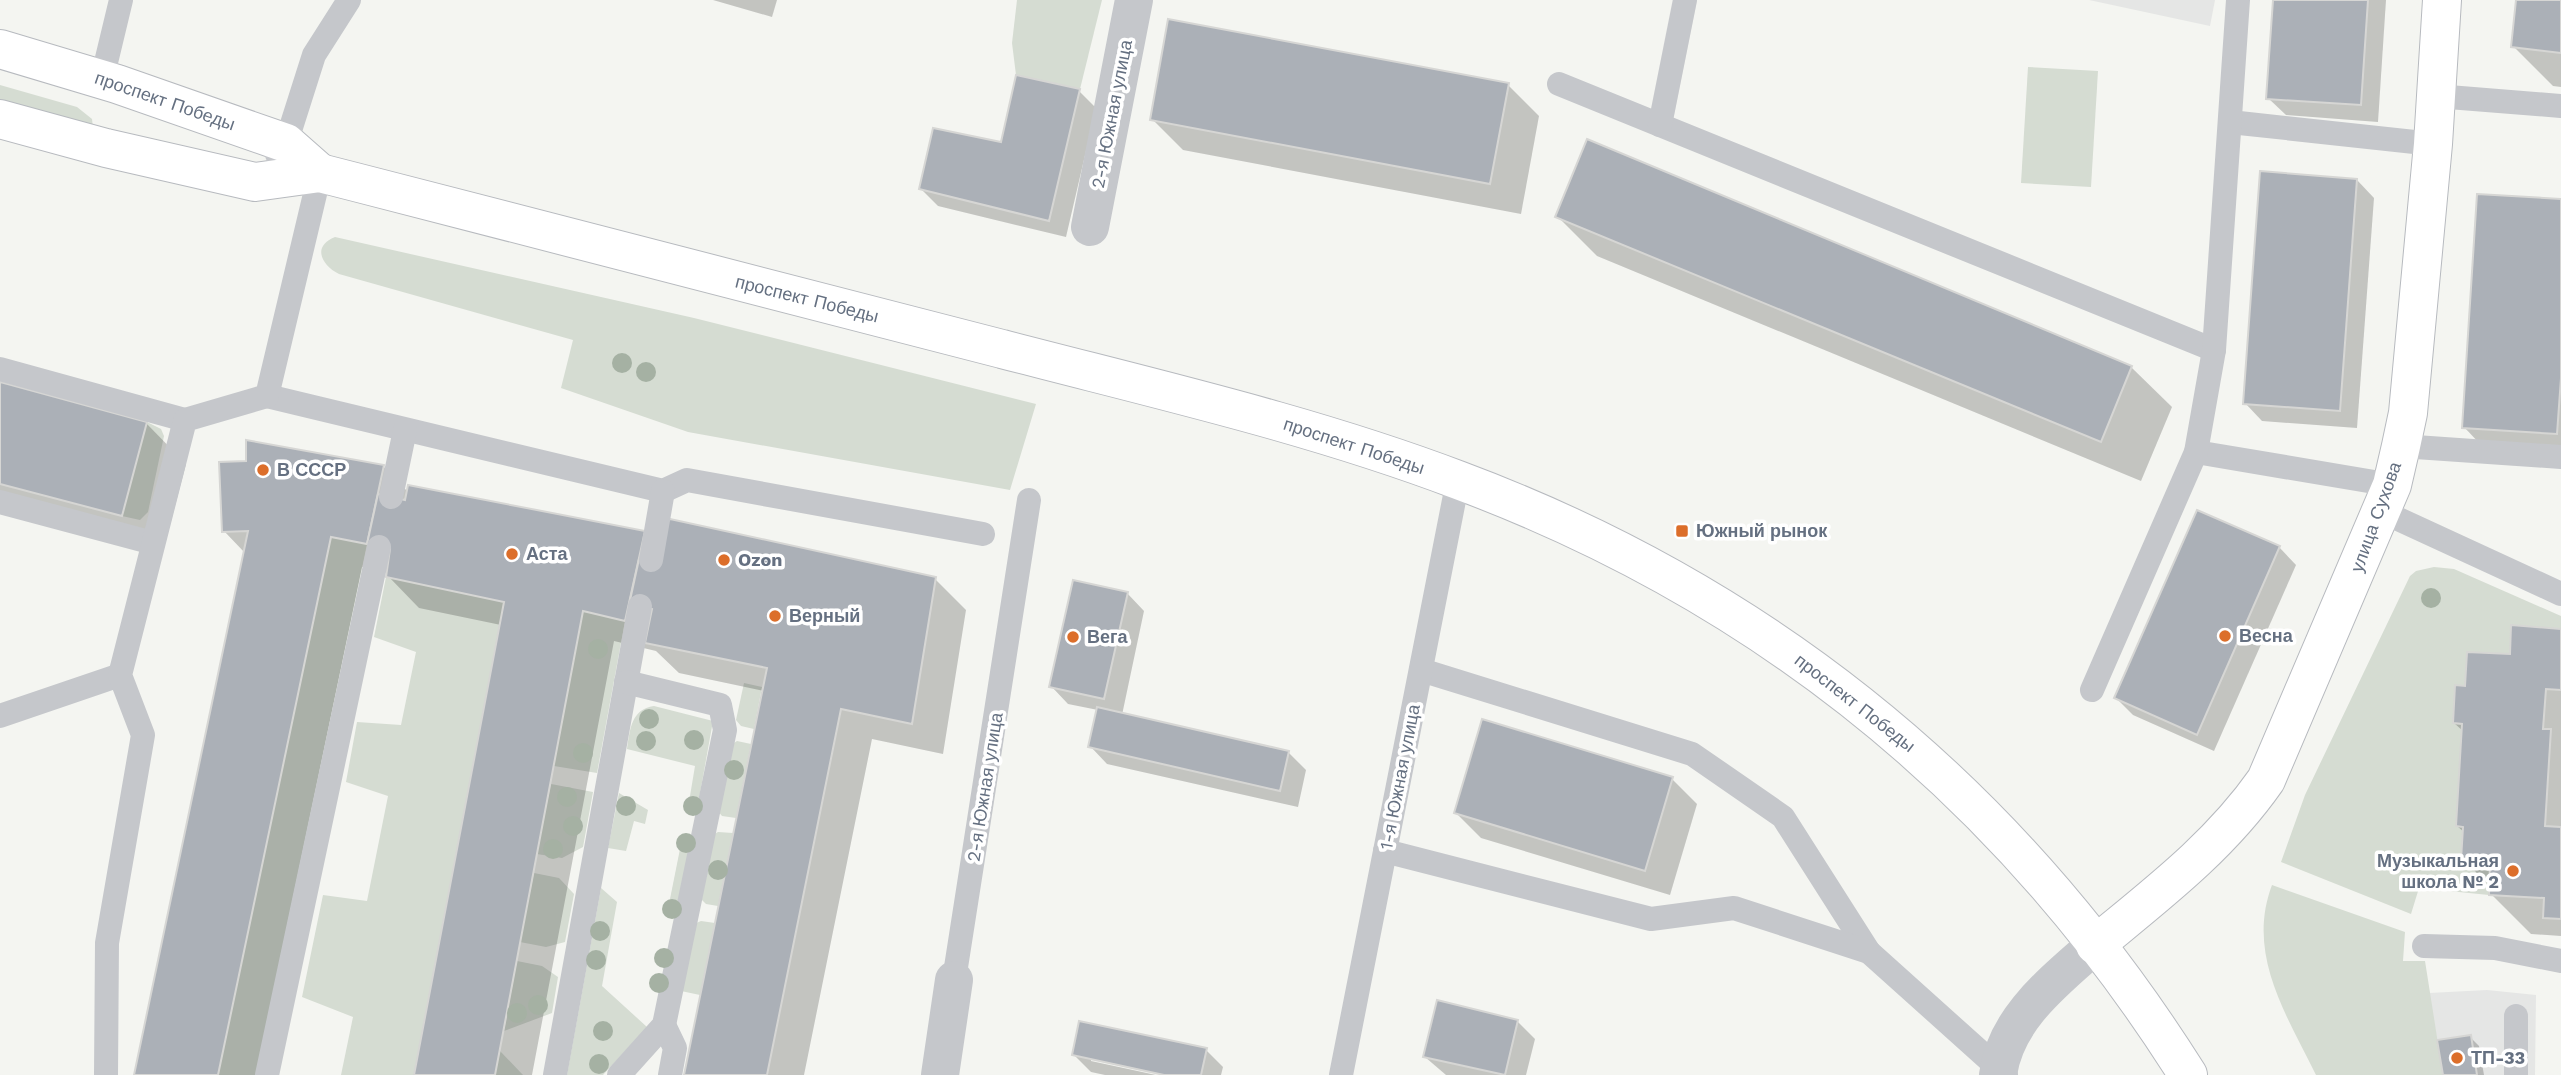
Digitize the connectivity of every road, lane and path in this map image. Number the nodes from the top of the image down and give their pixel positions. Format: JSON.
{"nodes":[{"id":1,"x":121,"y":0,"type":"edge"},
{"id":2,"x":349,"y":0,"type":"edge"},
{"id":3,"x":1134,"y":0,"type":"edge"},
{"id":4,"x":1685,"y":0,"type":"edge"},
{"id":5,"x":2238,"y":0,"type":"edge"},
{"id":6,"x":2442,"y":0,"type":"edge"},
{"id":7,"x":0,"y":49,"type":"edge"},
{"id":8,"x":102,"y":79,"type":"junction"},
{"id":9,"x":1559,"y":84,"type":"dead end"},
{"id":10,"x":2436,"y":96,"type":"junction"},
{"id":11,"x":2561,"y":107,"type":"edge"},
{"id":12,"x":0,"y":119,"type":"edge"},
{"id":13,"x":2230,"y":122,"type":"junction"},
{"id":14,"x":1660,"y":125,"type":"junction"},
{"id":15,"x":286,"y":143,"type":"junction"},
{"id":16,"x":2433,"y":144,"type":"junction"},
{"id":17,"x":320,"y":173,"type":"junction"},
{"id":18,"x":255,"y":182,"type":"junction"},
{"id":19,"x":1090,"y":228,"type":"dead end"},
{"id":20,"x":2214,"y":350,"type":"junction"},
{"id":21,"x":0,"y":369,"type":"edge"},
{"id":22,"x":267,"y":396,"type":"junction"},
{"id":23,"x":185,"y":420,"type":"junction"},
{"id":24,"x":405,"y":430,"type":"junction"},
{"id":25,"x":2401,"y":446,"type":"junction"},
{"id":26,"x":2196,"y":452,"type":"junction"},
{"id":27,"x":2561,"y":457,"type":"edge"},
{"id":28,"x":1458,"y":480,"type":"junction"},
{"id":29,"x":663,"y":491,"type":"junction"},
{"id":30,"x":391,"y":497,"type":"dead end"},
{"id":31,"x":2386,"y":498,"type":"junction"},
{"id":32,"x":1029,"y":500,"type":"dead end"},
{"id":33,"x":0,"y":502,"type":"edge"},
{"id":34,"x":983,"y":534,"type":"dead end"},
{"id":35,"x":153,"y":543,"type":"junction"},
{"id":36,"x":379,"y":547,"type":"dead end"},
{"id":37,"x":651,"y":560,"type":"dead end"},
{"id":38,"x":2561,"y":593,"type":"edge"},
{"id":39,"x":640,"y":607,"type":"dead end"},
{"id":40,"x":1421,"y":670,"type":"junction"},
{"id":41,"x":120,"y":675,"type":"junction"},
{"id":42,"x":626,"y":682,"type":"junction"},
{"id":43,"x":2092,"y":690,"type":"dead end"},
{"id":44,"x":0,"y":716,"type":"edge"},
{"id":45,"x":1385,"y":851,"type":"junction"},
{"id":46,"x":2095,"y":944,"type":"junction"},
{"id":47,"x":2424,"y":946,"type":"dead end"},
{"id":48,"x":1869,"y":952,"type":"junction"},
{"id":49,"x":2561,"y":961,"type":"edge"},
{"id":50,"x":954,"y":980,"type":"joint"},
{"id":51,"x":2516,"y":1016,"type":"dead end"},
{"id":52,"x":664,"y":1025,"type":"junction"},
{"id":53,"x":2001,"y":1073,"type":"edge"},
{"id":54,"x":106,"y":1075,"type":"edge"},
{"id":55,"x":267,"y":1075,"type":"edge"},
{"id":56,"x":555,"y":1075,"type":"edge"},
{"id":57,"x":619,"y":1075,"type":"edge"},
{"id":58,"x":670,"y":1075,"type":"edge"},
{"id":59,"x":940,"y":1075,"type":"edge"},
{"id":60,"x":1341,"y":1075,"type":"edge"},
{"id":61,"x":2188,"y":1075,"type":"edge"},
{"id":62,"x":2516,"y":1075,"type":"edge"}],
"edges":[{"from":1,"to":8,"type":"lane"},
{"from":2,"to":15,"type":"lane"},
{"from":3,"to":19,"type":"street","name":"2-я Южная улица"},
{"from":4,"to":14,"type":"lane"},
{"from":5,"to":13,"type":"lane"},
{"from":6,"to":10,"type":"street","name":"улица Сухова"},
{"from":7,"to":8,"type":"street","name":"проспект Победы"},
{"from":8,"to":15,"type":"street","name":"проспект Победы"},
{"from":9,"to":14,"type":"lane"},
{"from":10,"to":11,"type":"lane"},
{"from":10,"to":16,"type":"street","name":"улица Сухова"},
{"from":12,"to":18,"type":"street","name":"проспект Победы"},
{"from":13,"to":16,"type":"lane"},
{"from":13,"to":20,"type":"lane"},
{"from":14,"to":20,"type":"lane"},
{"from":15,"to":17,"type":"street","name":"проспект Победы"},
{"from":15,"to":18,"type":"lane"},
{"from":16,"to":25,"type":"street","name":"улица Сухова"},
{"from":17,"to":18,"type":"street","name":"проспект Победы"},
{"from":17,"to":22,"type":"lane"},
{"from":17,"to":28,"type":"street","name":"проспект Победы"},
{"from":20,"to":26,"type":"lane"},
{"from":21,"to":23,"type":"lane"},
{"from":22,"to":23,"type":"lane"},
{"from":22,"to":24,"type":"lane"},
{"from":23,"to":35,"type":"lane"},
{"from":24,"to":29,"type":"lane"},
{"from":24,"to":30,"type":"lane"},
{"from":25,"to":27,"type":"lane"},
{"from":25,"to":31,"type":"street","name":"улица Сухова"},
{"from":26,"to":31,"type":"lane"},
{"from":26,"to":43,"type":"lane"},
{"from":28,"to":40,"type":"lane","name":"1-я Южная улица"},
{"from":28,"to":46,"type":"street","name":"проспект Победы"},
{"from":29,"to":34,"type":"lane"},
{"from":29,"to":37,"type":"lane"},
{"from":31,"to":38,"type":"lane"},
{"from":31,"to":46,"type":"street","name":"улица Сухова"},
{"from":32,"to":50,"type":"lane","name":"2-я Южная улица"},
{"from":33,"to":35,"type":"lane"},
{"from":35,"to":41,"type":"lane"},
{"from":36,"to":55,"type":"lane"},
{"from":39,"to":42,"type":"lane"},
{"from":40,"to":45,"type":"lane","name":"1-я Южная улица"},
{"from":40,"to":48,"type":"lane"},
{"from":41,"to":44,"type":"lane"},
{"from":41,"to":54,"type":"lane"},
{"from":42,"to":52,"type":"lane"},
{"from":42,"to":56,"type":"lane"},
{"from":45,"to":48,"type":"lane"},
{"from":45,"to":60,"type":"lane","name":"1-я Южная улица"},
{"from":46,"to":53,"type":"street"},
{"from":46,"to":61,"type":"street","name":"проспект Победы"},
{"from":47,"to":49,"type":"lane"},
{"from":48,"to":53,"type":"lane"},
{"from":50,"to":59,"type":"street","name":"2-я Южная улица"},
{"from":51,"to":62,"type":"lane"},
{"from":52,"to":57,"type":"lane"},
{"from":52,"to":58,"type":"lane"}]}
